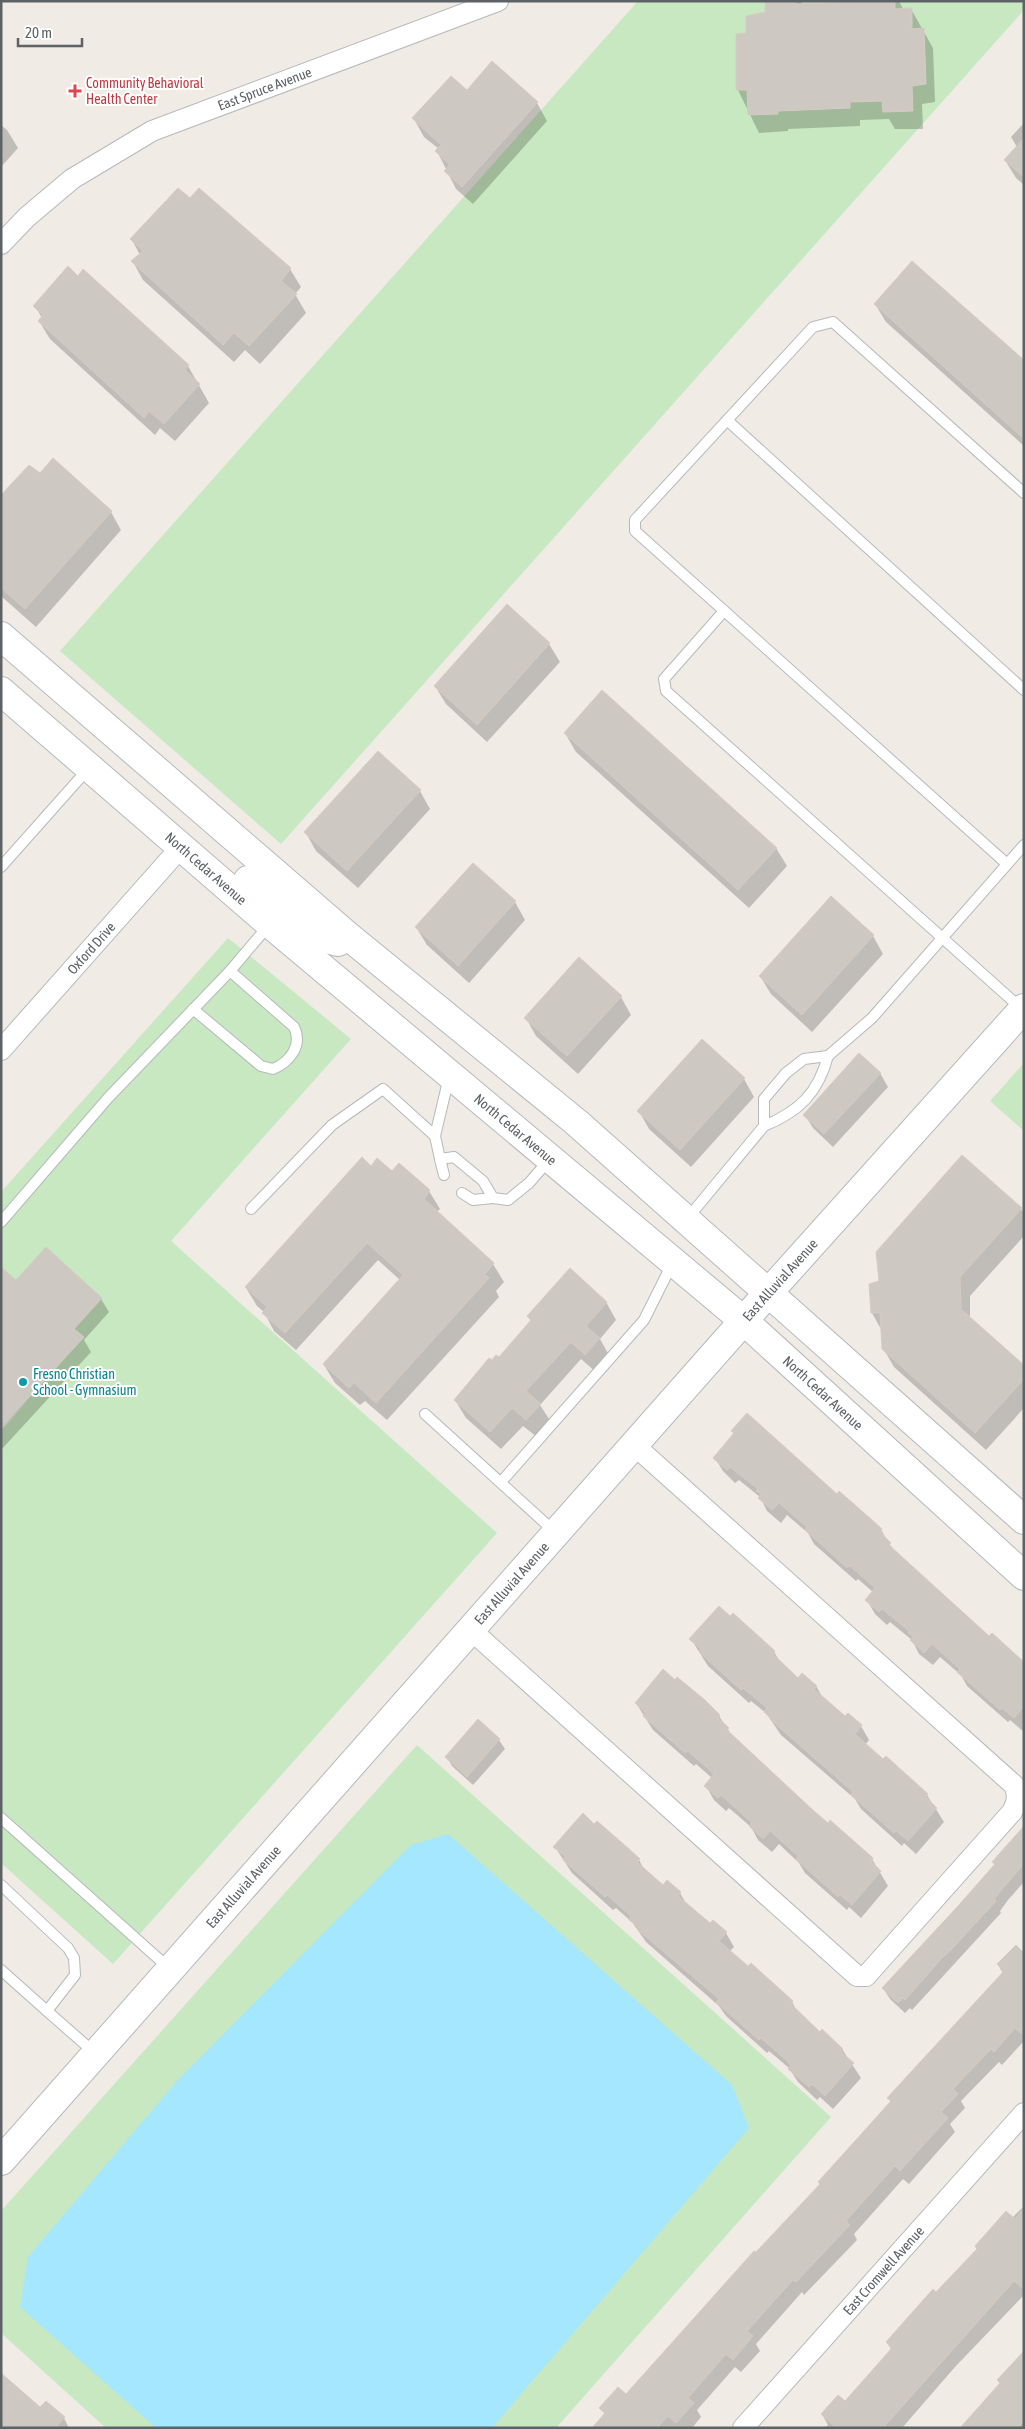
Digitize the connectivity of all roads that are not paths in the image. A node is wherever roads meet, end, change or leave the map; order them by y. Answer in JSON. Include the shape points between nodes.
{"nodes":[{"id":1,"x":498,"y":1,"type":"edge"},
{"id":2,"x":1,"y":244,"type":"edge"},
{"id":3,"x":727,"y":420,"type":"junction"},
{"id":4,"x":1024,"y":493,"type":"edge"},
{"id":5,"x":724,"y":611,"type":"junction"},
{"id":6,"x":1,"y":636,"type":"edge"},
{"id":7,"x":1024,"y":690,"type":"edge"},
{"id":8,"x":1,"y":691,"type":"edge"},
{"id":9,"x":89,"y":768,"type":"junction"},
{"id":10,"x":1024,"y":845,"type":"edge"},
{"id":11,"x":182,"y":847,"type":"junction"},
{"id":12,"x":1007,"y":864,"type":"junction"},
{"id":13,"x":1,"y":867,"type":"edge"},
{"id":14,"x":270,"y":924,"type":"junction"},
{"id":15,"x":348,"y":936,"type":"junction"},
{"id":16,"x":942,"y":938,"type":"junction"},
{"id":17,"x":230,"y":971,"type":"junction"},
{"id":18,"x":1023,"y":1008,"type":"edge"},
{"id":19,"x":193,"y":1009,"type":"junction"},
{"id":20,"x":1,"y":1050,"type":"edge"},
{"id":21,"x":828,"y":1056,"type":"junction"},
{"id":22,"x":449,"y":1074,"type":"junction"},
{"id":23,"x":764,"y":1126,"type":"junction"},
{"id":24,"x":435,"y":1136,"type":"junction"},
{"id":25,"x":551,"y":1158,"type":"junction"},
{"id":26,"x":440,"y":1159,"type":"junction"},
{"id":27,"x":444,"y":1175,"type":"dead end"},
{"id":28,"x":462,"y":1193,"type":"dead end"},
{"id":29,"x":493,"y":1198,"type":"junction"},
{"id":30,"x":251,"y":1209,"type":"dead end"},
{"id":31,"x":687,"y":1219,"type":"junction"},
{"id":32,"x":1,"y":1222,"type":"edge"},
{"id":33,"x":673,"y":1261,"type":"junction"},
{"id":34,"x":769,"y":1292,"type":"junction"},
{"id":35,"x":744,"y":1321,"type":"junction"},
{"id":36,"x":425,"y":1414,"type":"dead end"},
{"id":37,"x":634,"y":1445,"type":"junction"},
{"id":38,"x":500,"y":1482,"type":"junction"},
{"id":39,"x":1024,"y":1520,"type":"edge"},
{"id":40,"x":556,"y":1533,"type":"junction"},
{"id":41,"x":1024,"y":1576,"type":"edge"},
{"id":42,"x":471,"y":1630,"type":"junction"},
{"id":43,"x":1,"y":1818,"type":"edge"},
{"id":44,"x":1,"y":1885,"type":"edge"},
{"id":45,"x":171,"y":1969,"type":"junction"},
{"id":46,"x":1,"y":1970,"type":"edge"},
{"id":47,"x":47,"y":2011,"type":"junction"},
{"id":48,"x":96,"y":2054,"type":"junction"},
{"id":49,"x":1024,"y":2112,"type":"edge"},
{"id":50,"x":1,"y":2162,"type":"edge"},
{"id":51,"x":743,"y":2428,"type":"edge"}],
"edges":[{"from":1,"to":2,"type":"street","name":"East Spruce Avenue","via":[[152,131],[72,179],[26,217]]},
{"from":3,"to":4,"type":"lane","via":[[813,327],[833,322]]},
{"from":3,"to":5,"type":"lane","via":[[635,520],[635,531]]},
{"from":3,"to":7,"type":"lane"},
{"from":5,"to":12,"type":"lane"},
{"from":5,"to":16,"type":"lane","via":[[664,679],[666,691]]},
{"from":6,"to":15,"type":"main road"},
{"from":8,"to":9,"type":"main road","name":"North Cedar Avenue"},
{"from":9,"to":11,"type":"main road","name":"North Cedar Avenue"},
{"from":9,"to":13,"type":"lane"},
{"from":10,"to":12,"type":"lane"},
{"from":11,"to":14,"type":"main road","name":"North Cedar Avenue"},
{"from":11,"to":15,"type":"main road","via":[[214,852],[315,936],[338,942]]},
{"from":11,"to":20,"type":"street","name":"Oxford Drive"},
{"from":12,"to":16,"type":"lane"},
{"from":14,"to":17,"type":"lane"},
{"from":14,"to":22,"type":"main road","name":"North Cedar Avenue"},
{"from":15,"to":31,"type":"main road","via":[[576,1122]]},
{"from":16,"to":18,"type":"lane"},
{"from":16,"to":21,"type":"lane","via":[[872,1018]]},
{"from":17,"to":19,"type":"lane"},
{"from":17,"to":19,"type":"lane","via":[[294,1027],[297,1045],[285,1062],[273,1069],[261,1066]]},
{"from":18,"to":34,"type":"main road","name":"East Alluvial Avenue"},
{"from":19,"to":32,"type":"lane","via":[[108,1098]]},
{"from":21,"to":23,"type":"lane","via":[[822,1078],[810,1094],[788,1116]]},
{"from":21,"to":23,"type":"lane","via":[[804,1059],[786,1072],[764,1099]]},
{"from":22,"to":24,"type":"lane"},
{"from":22,"to":25,"type":"main road","name":"North Cedar Avenue"},
{"from":23,"to":31,"type":"lane"},
{"from":24,"to":26,"type":"lane"},
{"from":24,"to":30,"type":"lane","via":[[383,1089],[332,1125]]},
{"from":25,"to":29,"type":"lane","via":[[529,1183],[508,1200]]},
{"from":25,"to":33,"type":"main road","name":"North Cedar Avenue"},
{"from":26,"to":27,"type":"lane"},
{"from":26,"to":29,"type":"lane","via":[[454,1157],[484,1180]]},
{"from":28,"to":29,"type":"lane","via":[[473,1200]]},
{"from":31,"to":34,"type":"main road"},
{"from":33,"to":35,"type":"main road","name":"North Cedar Avenue"},
{"from":33,"to":38,"type":"lane","via":[[644,1320]]},
{"from":34,"to":35,"type":"main road","name":"East Alluvial Avenue"},
{"from":34,"to":39,"type":"main road"},
{"from":35,"to":37,"type":"main road","name":"East Alluvial Avenue"},
{"from":35,"to":41,"type":"main road","name":"North Cedar Avenue"},
{"from":36,"to":38,"type":"lane"},
{"from":37,"to":40,"type":"main road","name":"East Alluvial Avenue"},
{"from":37,"to":42,"type":"street","via":[[1014,1786],[1018,1793],[1012,1812],[866,1976],[857,1976]]},
{"from":38,"to":40,"type":"lane"},
{"from":40,"to":42,"type":"main road","name":"East Alluvial Avenue"},
{"from":42,"to":45,"type":"main road","name":"East Alluvial Avenue"},
{"from":43,"to":45,"type":"lane"},
{"from":44,"to":47,"type":"lane","via":[[68,1948],[74,1958],[75,1975]]},
{"from":45,"to":48,"type":"main road","name":"East Alluvial Avenue"},
{"from":46,"to":47,"type":"lane"},
{"from":47,"to":48,"type":"lane"},
{"from":48,"to":50,"type":"main road","name":"East Alluvial Avenue"},
{"from":49,"to":51,"type":"street","name":"East Cromwell Avenue"}]}
